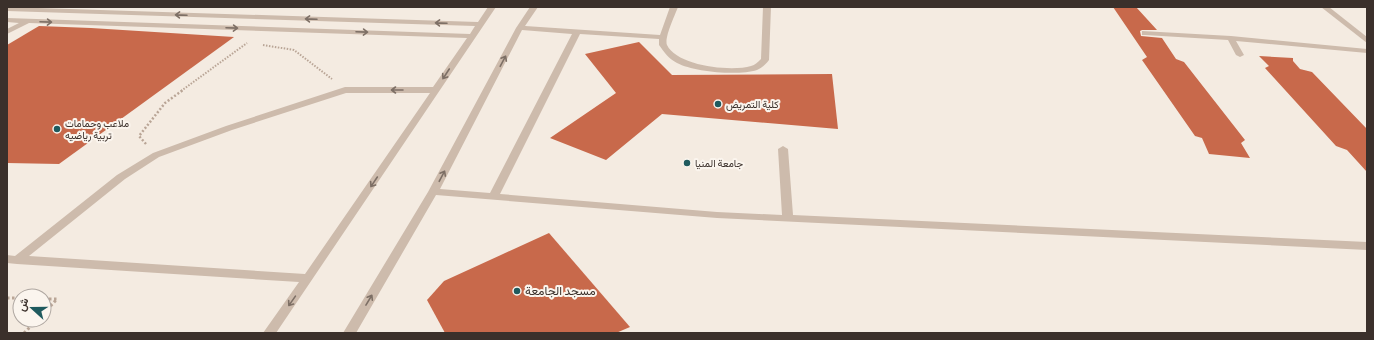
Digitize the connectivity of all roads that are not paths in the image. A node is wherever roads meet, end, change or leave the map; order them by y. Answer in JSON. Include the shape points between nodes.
{"nodes":[{"id":1,"x":492,"y":7,"type":"edge"},
{"id":2,"x":534,"y":7,"type":"edge"},
{"id":3,"x":674,"y":7,"type":"edge"},
{"id":4,"x":767,"y":7,"type":"edge"},
{"id":5,"x":1325,"y":7,"type":"edge"},
{"id":6,"x":7,"y":9,"type":"edge"},
{"id":7,"x":90,"y":12,"type":"junction"},
{"id":8,"x":278,"y":18,"type":"junction"},
{"id":9,"x":7,"y":20,"type":"edge"},
{"id":10,"x":27,"y":21,"type":"junction"},
{"id":11,"x":73,"y":22,"type":"junction"},
{"id":12,"x":480,"y":24,"type":"junction"},
{"id":13,"x":520,"y":28,"type":"junction"},
{"id":14,"x":265,"y":29,"type":"junction"},
{"id":15,"x":7,"y":32,"type":"edge"},
{"id":16,"x":576,"y":32,"type":"junction"},
{"id":17,"x":1145,"y":33,"type":"dead end"},
{"id":18,"x":472,"y":36,"type":"junction"},
{"id":19,"x":663,"y":37,"type":"junction"},
{"id":20,"x":1231,"y":38,"type":"junction"},
{"id":21,"x":1367,"y":41,"type":"edge"},
{"id":22,"x":1367,"y":51,"type":"edge"},
{"id":23,"x":1240,"y":55,"type":"dead end"},
{"id":24,"x":436,"y":90,"type":"junction"},
{"id":25,"x":783,"y":149,"type":"dead end"},
{"id":26,"x":433,"y":192,"type":"junction"},
{"id":27,"x":493,"y":197,"type":"junction"},
{"id":28,"x":788,"y":219,"type":"junction"},
{"id":29,"x":1367,"y":246,"type":"edge"},
{"id":30,"x":12,"y":259,"type":"edge"},
{"id":31,"x":308,"y":278,"type":"junction"},
{"id":32,"x":269,"y":333,"type":"edge"},
{"id":33,"x":349,"y":333,"type":"edge"}],
"edges":[{"from":1,"to":12,"type":"lane"},
{"from":2,"to":13,"type":"lane"},
{"from":3,"to":19,"type":"lane"},
{"from":4,"to":19,"type":"lane","via":[[765,60],[759,66],[749,69],[711,68],[683,63],[674,58],[663,45]]},
{"from":5,"to":21,"type":"lane"},
{"from":6,"to":7,"type":"lane"},
{"from":8,"to":7,"type":"lane","one_way":true},
{"from":7,"to":11,"type":"lane"},
{"from":12,"to":8,"type":"lane","one_way":true},
{"from":8,"to":14,"type":"lane"},
{"from":9,"to":10,"type":"lane"},
{"from":10,"to":11,"type":"lane","one_way":true},
{"from":10,"to":15,"type":"lane"},
{"from":11,"to":14,"type":"lane","one_way":true},
{"from":12,"to":18,"type":"lane"},
{"from":13,"to":16,"type":"lane"},
{"from":26,"to":13,"type":"lane","one_way":true},
{"from":14,"to":18,"type":"lane","one_way":true},
{"from":16,"to":19,"type":"lane"},
{"from":16,"to":27,"type":"lane"},
{"from":17,"to":20,"type":"lane"},
{"from":18,"to":24,"type":"lane","one_way":true},
{"from":20,"to":22,"type":"lane"},
{"from":20,"to":23,"type":"lane"},
{"from":24,"to":30,"type":"lane","one_way":true,"via":[[345,90],[156,155],[121,177]]},
{"from":24,"to":31,"type":"lane","one_way":true},
{"from":25,"to":28,"type":"lane"},
{"from":26,"to":27,"type":"lane"},
{"from":33,"to":26,"type":"lane","one_way":true},
{"from":27,"to":28,"type":"lane"},
{"from":28,"to":29,"type":"lane"},
{"from":30,"to":31,"type":"lane"},
{"from":31,"to":32,"type":"lane","one_way":true}]}
